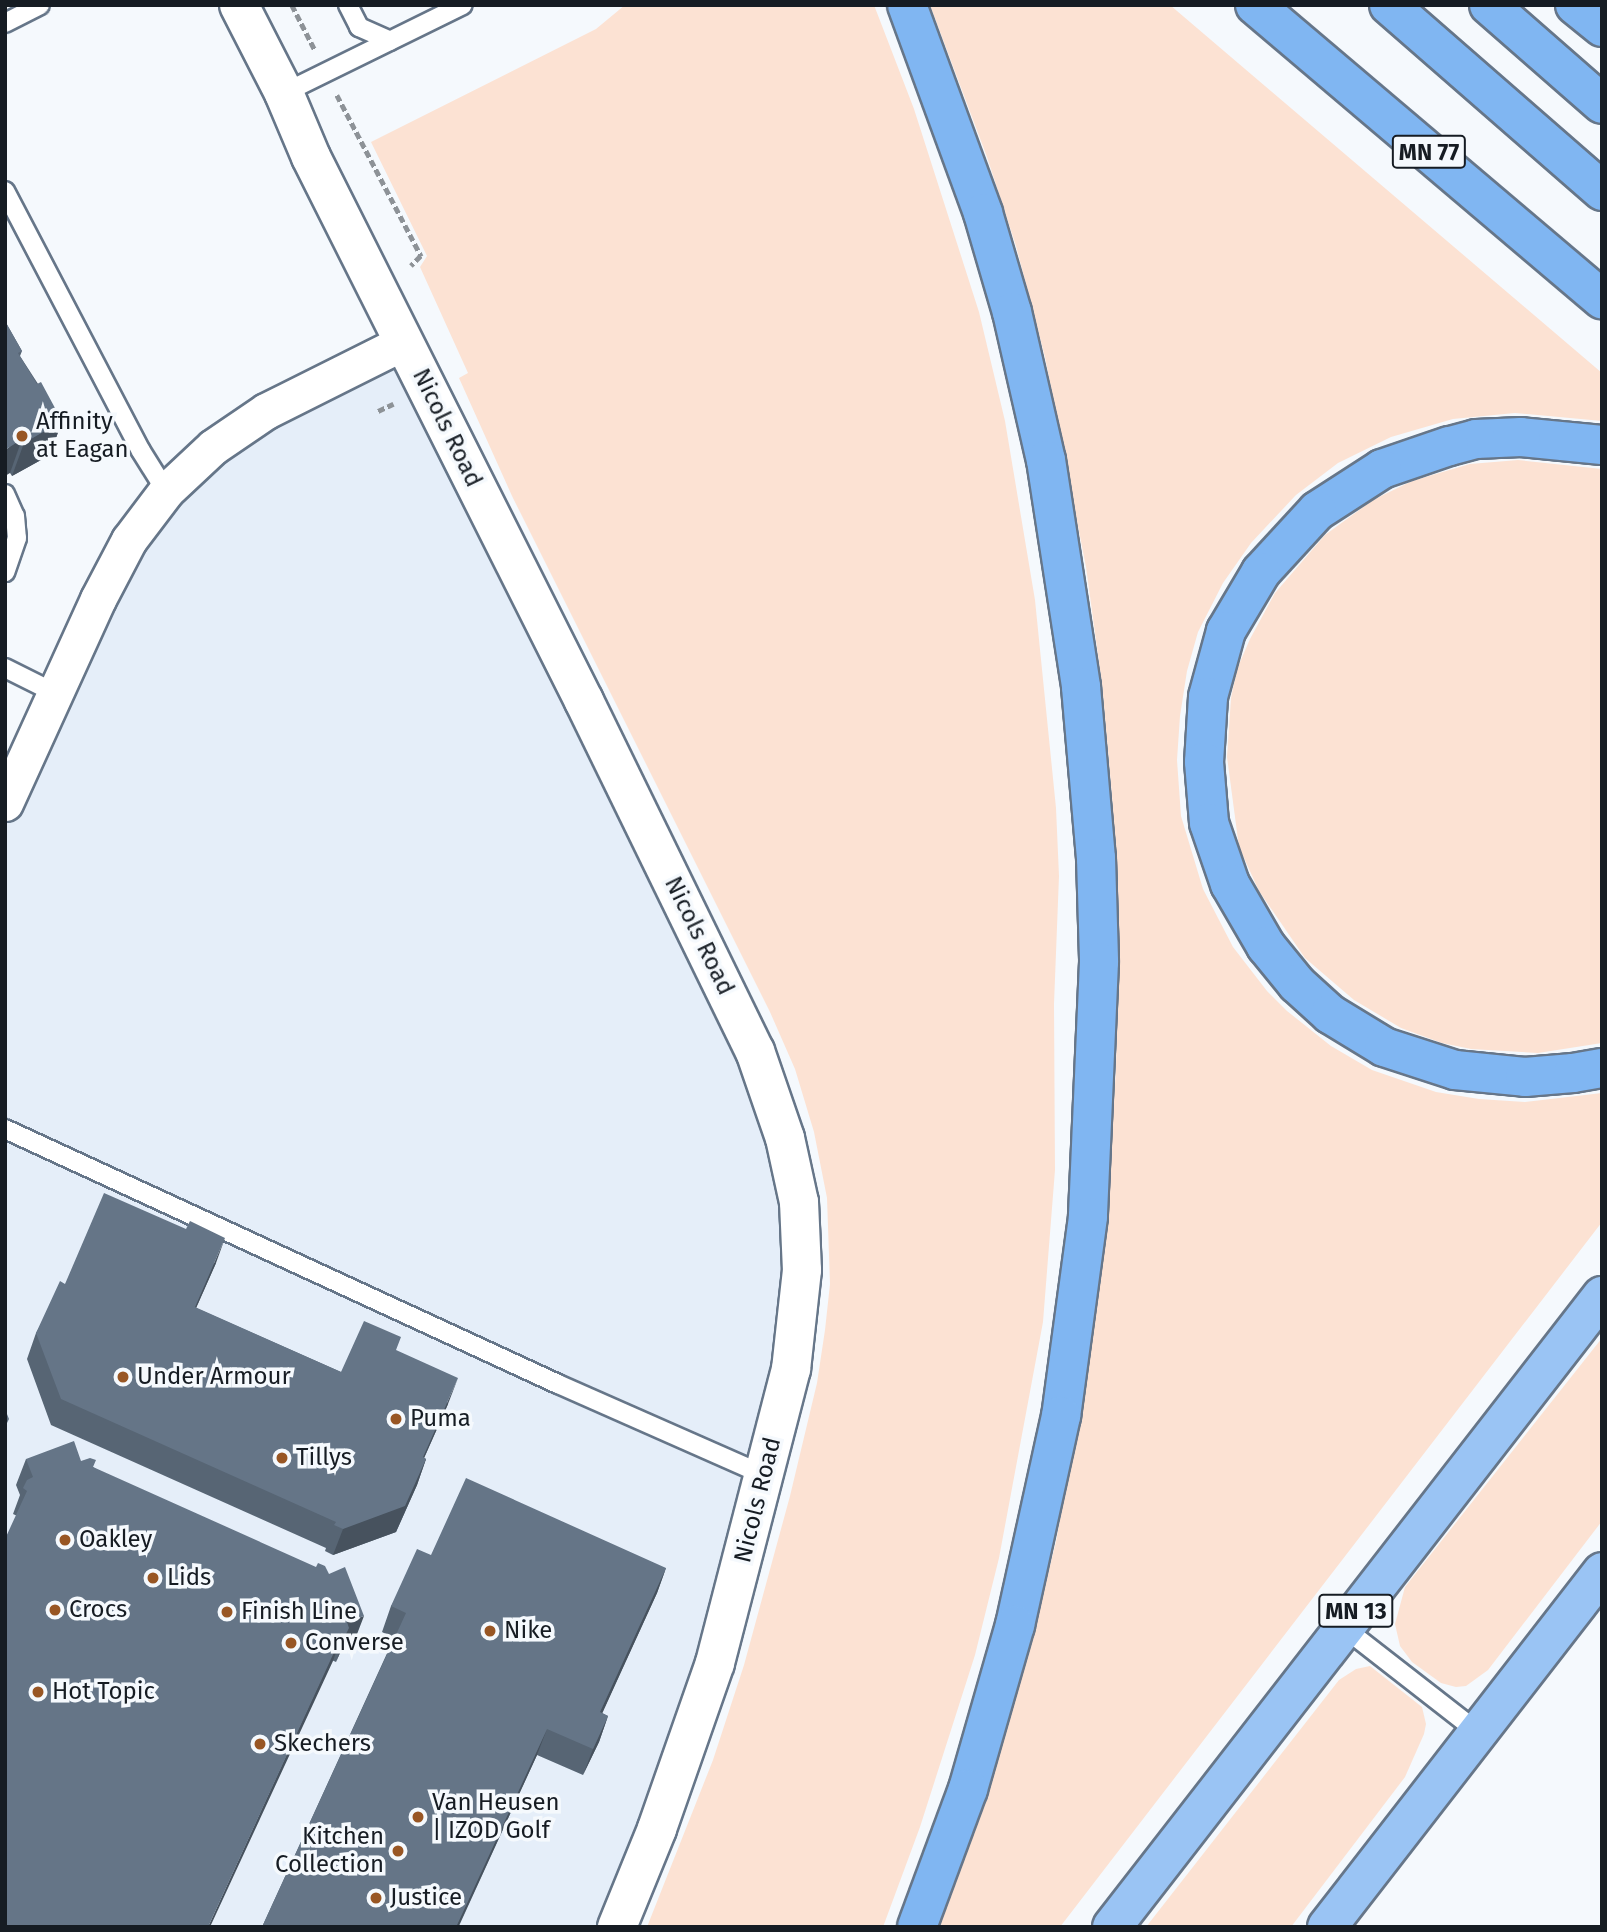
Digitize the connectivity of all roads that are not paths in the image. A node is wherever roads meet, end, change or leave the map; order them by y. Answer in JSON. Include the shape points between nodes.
{"nodes":[{"id":1,"x":40,"y":5,"type":"edge"},
{"id":2,"x":239,"y":5,"type":"edge"},
{"id":3,"x":348,"y":5,"type":"edge"},
{"id":4,"x":463,"y":5,"type":"edge"},
{"id":5,"x":908,"y":5,"type":"edge"},
{"id":6,"x":1255,"y":5,"type":"edge"},
{"id":7,"x":1389,"y":5,"type":"edge"},
{"id":8,"x":1489,"y":5,"type":"edge"},
{"id":9,"x":1575,"y":5,"type":"edge"},
{"id":10,"x":5,"y":23,"type":"edge"},
{"id":11,"x":1602,"y":27,"type":"edge"},
{"id":12,"x":390,"y":41,"type":"junction"},
{"id":13,"x":284,"y":93,"type":"junction"},
{"id":14,"x":1602,"y":104,"type":"edge"},
{"id":15,"x":5,"y":191,"type":"edge"},
{"id":16,"x":1602,"y":191,"type":"edge"},
{"id":17,"x":1602,"y":299,"type":"edge"},
{"id":18,"x":404,"y":342,"type":"junction"},
{"id":19,"x":1602,"y":444,"type":"edge"},
{"id":20,"x":166,"y":491,"type":"junction"},
{"id":21,"x":5,"y":494,"type":"edge"},
{"id":22,"x":5,"y":572,"type":"edge"},
{"id":23,"x":5,"y":668,"type":"edge"},
{"id":24,"x":55,"y":693,"type":"junction"},
{"id":25,"x":5,"y":803,"type":"edge"},
{"id":26,"x":1602,"y":1068,"type":"edge"},
{"id":27,"x":5,"y":1129,"type":"edge"},
{"id":28,"x":1602,"y":1296,"type":"edge"},
{"id":29,"x":764,"y":1475,"type":"junction"},
{"id":30,"x":1602,"y":1572,"type":"edge"},
{"id":31,"x":1343,"y":1627,"type":"junction"},
{"id":32,"x":1478,"y":1732,"type":"junction"},
{"id":33,"x":617,"y":1927,"type":"edge"},
{"id":34,"x":917,"y":1927,"type":"edge"},
{"id":35,"x":1112,"y":1927,"type":"edge"},
{"id":36,"x":1327,"y":1927,"type":"edge"}],
"edges":[{"from":1,"to":10,"type":"lane"},
{"from":2,"to":13,"type":"street","name":"Nicols Road"},
{"from":3,"to":12,"type":"lane","via":[[359,27]]},
{"from":4,"to":12,"type":"lane"},
{"from":5,"to":34,"type":"highway","via":[[983,213],[1012,312],[1046,460],[1081,687],[1099,950],[1087,1217],[1061,1416],[1015,1625],[968,1789]]},
{"from":6,"to":17,"type":"highway","number":"MN 77"},
{"from":7,"to":16,"type":"highway"},
{"from":8,"to":14,"type":"highway"},
{"from":9,"to":11,"type":"highway"},
{"from":12,"to":13,"type":"lane"},
{"from":13,"to":18,"type":"street","name":"Nicols Road"},
{"from":15,"to":20,"type":"lane"},
{"from":18,"to":20,"type":"street","via":[[266,411],[213,447]]},
{"from":18,"to":29,"type":"street","name":"Nicols Road","via":[[755,1051],[785,1138],[799,1202],[802,1270],[791,1369]]},
{"from":19,"to":26,"type":"highway","via":[[1521,437],[1476,439],[1382,469],[1317,510],[1261,572],[1226,631],[1208,697],[1204,762],[1209,823],[1230,884],[1266,946],[1297,984],[1331,1014],[1384,1048],[1455,1070],[1537,1076]]},
{"from":20,"to":24,"type":"street","via":[[129,540]]},
{"from":21,"to":22,"type":"lane","via":[[17,527],[16,548]]},
{"from":23,"to":24,"type":"lane"},
{"from":24,"to":25,"type":"street"},
{"from":27,"to":29,"type":"lane"},
{"from":28,"to":31,"type":"highway","number":"MN 13"},
{"from":29,"to":33,"type":"street","name":"Nicols Road","via":[[715,1664]]},
{"from":30,"to":32,"type":"highway"},
{"from":31,"to":32,"type":"lane"},
{"from":31,"to":35,"type":"highway","number":"MN 13"},
{"from":32,"to":36,"type":"highway"}]}
